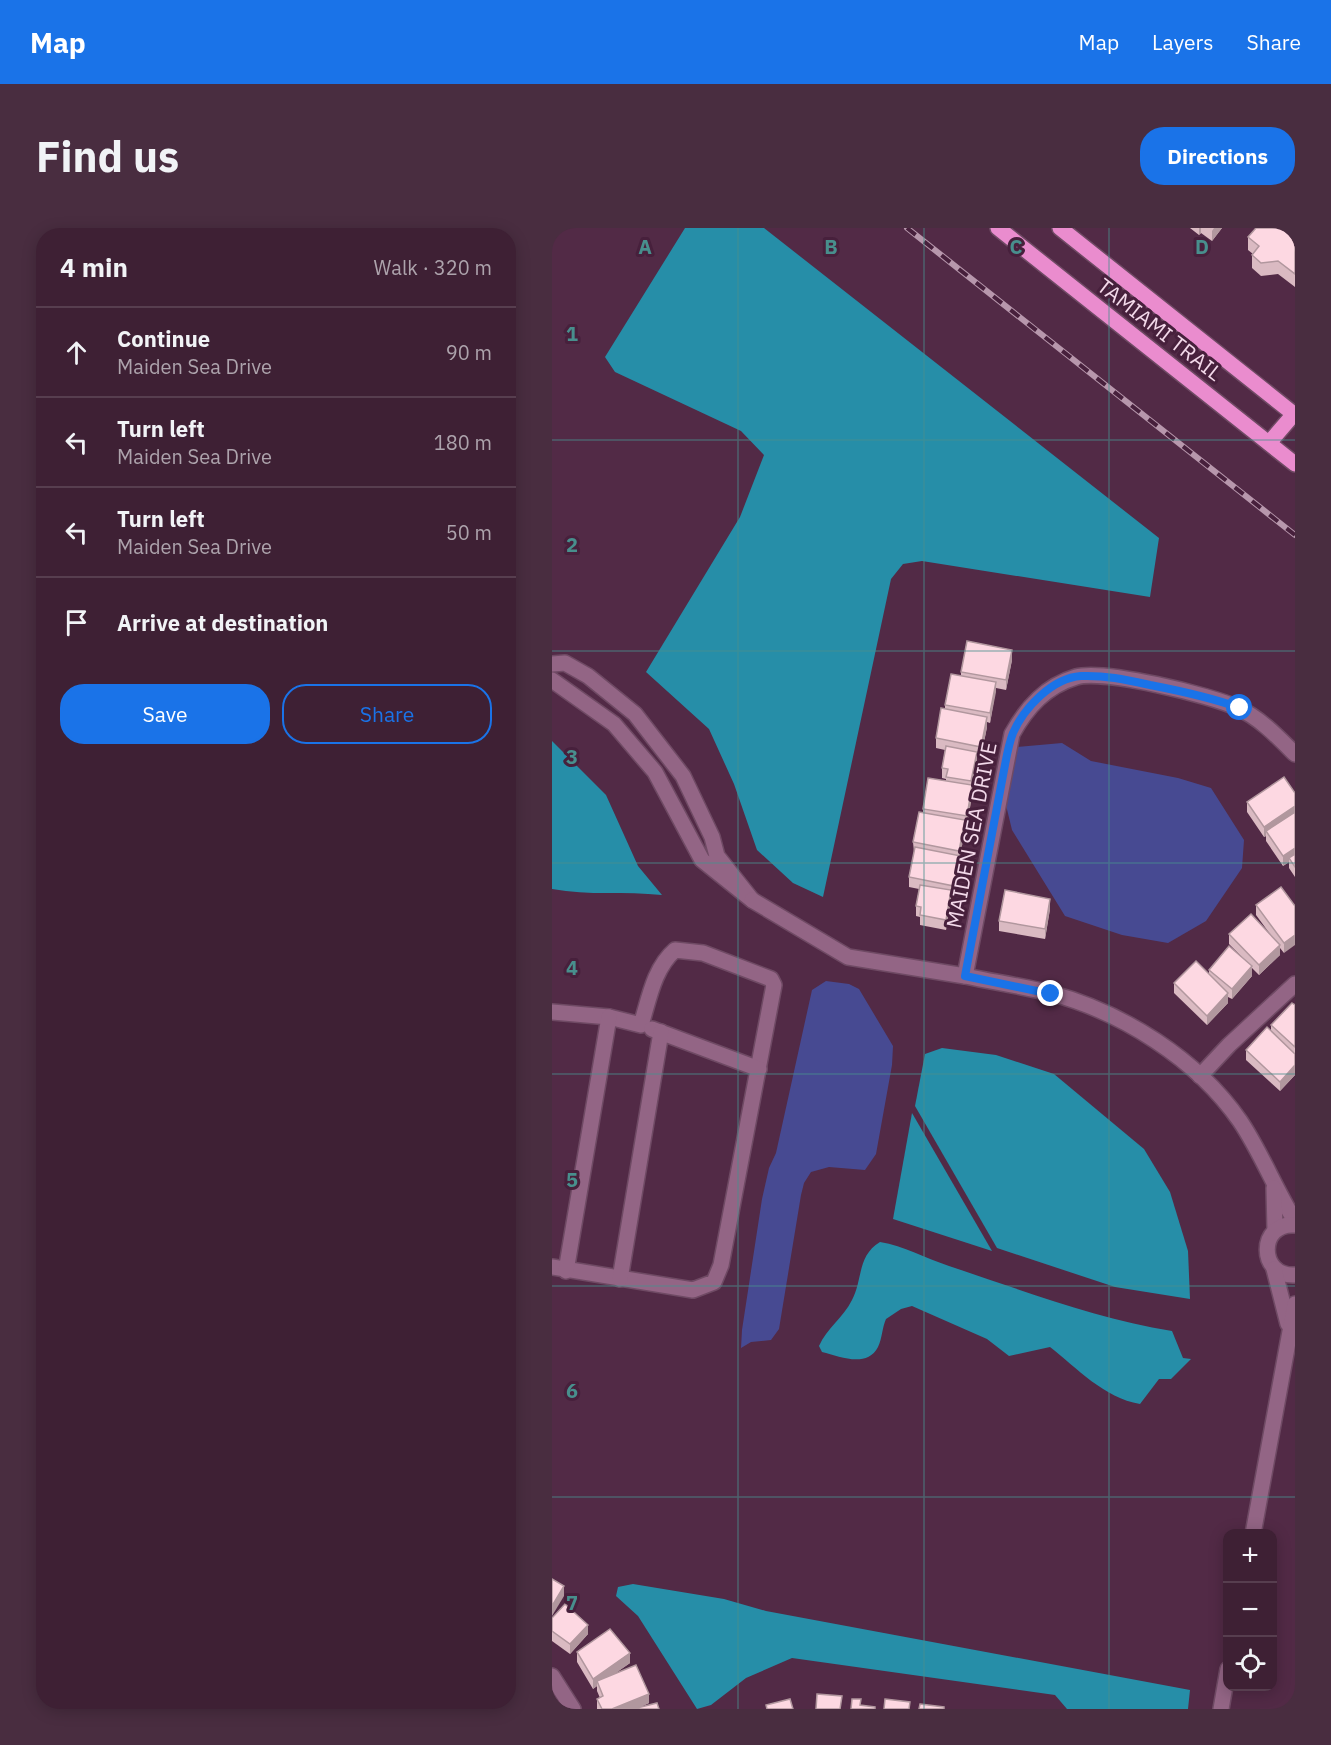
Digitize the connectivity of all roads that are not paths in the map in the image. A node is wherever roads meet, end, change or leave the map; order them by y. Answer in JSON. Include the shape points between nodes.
{"nodes":[{"id":1,"x":999,"y":228,"type":"edge"},
{"id":2,"x":1060,"y":228,"type":"edge"},
{"id":3,"x":1294,"y":414,"type":"edge"},
{"id":4,"x":1269,"y":443,"type":"junction"},
{"id":5,"x":1295,"y":464,"type":"edge"},
{"id":6,"x":552,"y":664,"type":"edge"},
{"id":7,"x":552,"y":680,"type":"edge"},
{"id":8,"x":1295,"y":754,"type":"edge"},
{"id":9,"x":752,"y":900,"type":"junction"},
{"id":10,"x":965,"y":976,"type":"junction"},
{"id":11,"x":1295,"y":984,"type":"edge"},
{"id":12,"x":552,"y":1012,"type":"edge"},
{"id":13,"x":609,"y":1017,"type":"junction"},
{"id":14,"x":641,"y":1025,"type":"junction"},
{"id":15,"x":661,"y":1032,"type":"junction"},
{"id":16,"x":759,"y":1069,"type":"junction"},
{"id":17,"x":1200,"y":1076,"type":"junction"},
{"id":18,"x":1274,"y":1185,"type":"junction"},
{"id":19,"x":1295,"y":1223,"type":"edge"},
{"id":20,"x":1275,"y":1230,"type":"junction"},
{"id":21,"x":559,"y":1269,"type":"edge"},
{"id":22,"x":1274,"y":1269,"type":"junction"},
{"id":23,"x":1295,"y":1275,"type":"edge"},
{"id":24,"x":620,"y":1279,"type":"junction"},
{"id":25,"x":1295,"y":1304,"type":"edge"},
{"id":26,"x":1289,"y":1342,"type":"junction"},
{"id":27,"x":1254,"y":1529,"type":"edge"},
{"id":28,"x":552,"y":1676,"type":"edge"},
{"id":29,"x":1224,"y":1691,"type":"edge"},
{"id":30,"x":573,"y":1709,"type":"edge"},
{"id":31,"x":1221,"y":1709,"type":"edge"}],
"edges":[{"from":1,"to":4,"type":"main road","name":"TAMIAMI TRAIL"},
{"from":2,"to":3,"type":"main road","name":"TAMIAMI TRAIL"},
{"from":3,"to":4,"type":"main road"},
{"from":4,"to":5,"type":"main road","name":"TAMIAMI TRAIL"},
{"from":6,"to":9,"type":"street","via":[[565,663],[588,676],[635,714],[683,776],[717,856]]},
{"from":7,"to":9,"type":"street","via":[[614,724],[655,772],[702,860]]},
{"from":8,"to":10,"type":"street","name":"MAIDEN SEA DRIVE","via":[[1240,708],[1211,697],[1106,676],[1078,676],[1042,694],[1012,734]]},
{"from":9,"to":10,"type":"street","via":[[848,957]]},
{"from":10,"to":17,"type":"street","via":[[1051,994],[1102,1012],[1154,1040]]},
{"from":11,"to":17,"type":"street"},
{"from":12,"to":13,"type":"street"},
{"from":13,"to":14,"type":"street"},
{"from":13,"to":21,"type":"street"},
{"from":14,"to":15,"type":"street"},
{"from":14,"to":16,"type":"street","via":[[665,958],[675,950],[723,960],[771,979],[774,985]]},
{"from":15,"to":16,"type":"street"},
{"from":15,"to":24,"type":"street"},
{"from":16,"to":24,"type":"street","via":[[721,1265],[714,1282],[693,1290]]},
{"from":17,"to":18,"type":"street","via":[[1240,1121]]},
{"from":18,"to":19,"type":"street"},
{"from":18,"to":20,"type":"street"},
{"from":19,"to":20,"type":"street"},
{"from":20,"to":22,"type":"street","via":[[1266,1245]]},
{"from":21,"to":24,"type":"street"},
{"from":22,"to":23,"type":"street"},
{"from":22,"to":26,"type":"street"},
{"from":25,"to":26,"type":"street"},
{"from":26,"to":27,"type":"street"},
{"from":28,"to":30,"type":"street"},
{"from":29,"to":31,"type":"street"}]}
